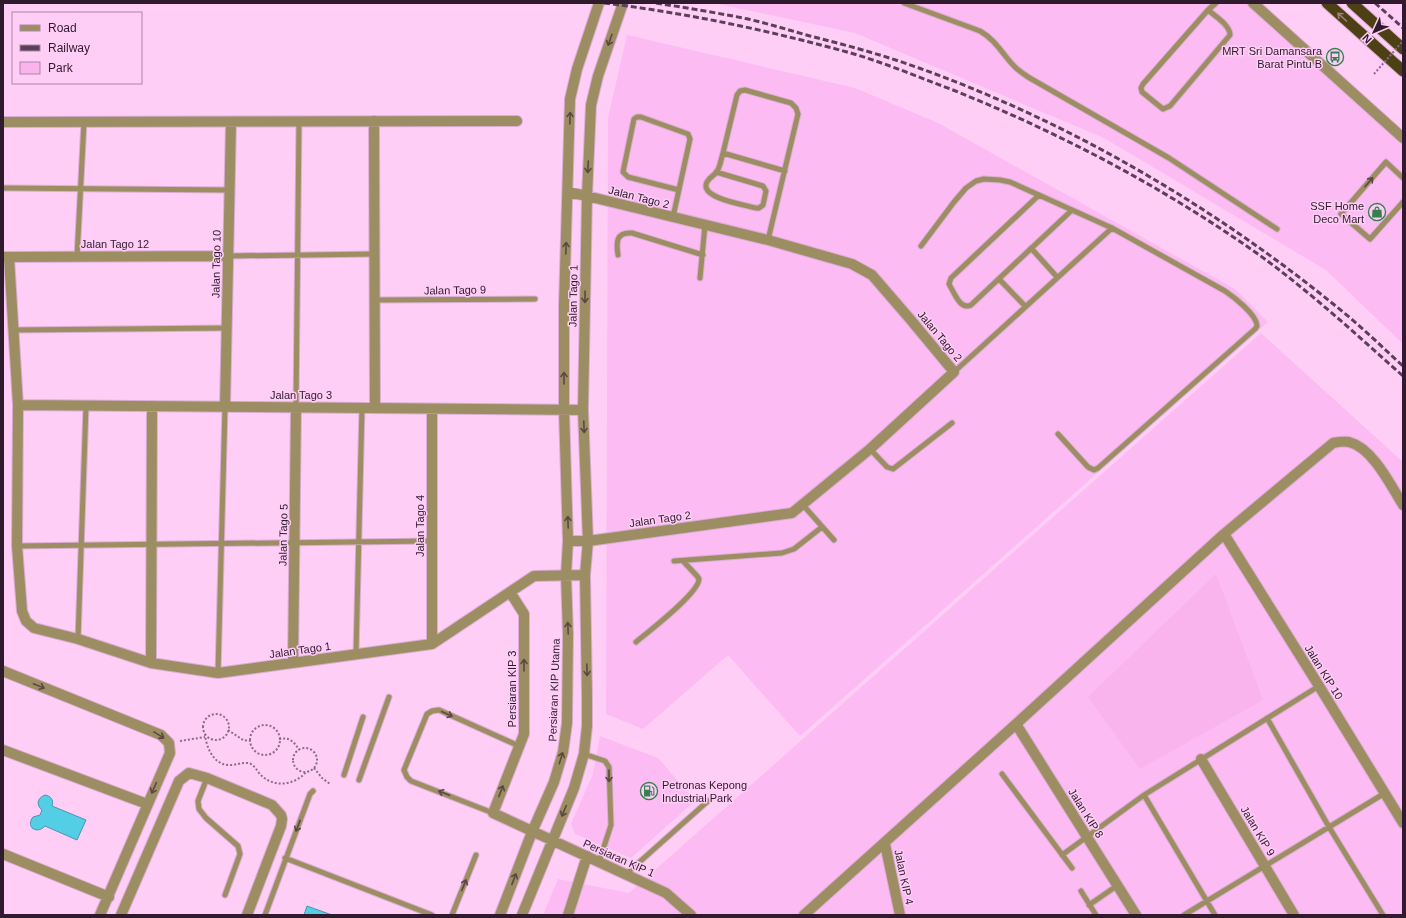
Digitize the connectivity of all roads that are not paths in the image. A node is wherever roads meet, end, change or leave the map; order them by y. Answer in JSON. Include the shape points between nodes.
{"nodes":[{"id":1,"x":599,"y":3,"type":"edge"},
{"id":2,"x":623,"y":3,"type":"edge"},
{"id":3,"x":904,"y":3,"type":"edge"},
{"id":4,"x":1216,"y":3,"type":"edge"},
{"id":5,"x":1253,"y":3,"type":"edge"},
{"id":6,"x":1327,"y":3,"type":"edge"},
{"id":7,"x":1352,"y":3,"type":"edge"},
{"id":8,"x":1208,"y":10,"type":"junction"},
{"id":9,"x":1403,"y":49,"type":"edge"},
{"id":10,"x":1403,"y":71,"type":"edge"},
{"id":11,"x":299,"y":121,"type":"junction"},
{"id":12,"x":374,"y":121,"type":"junction"},
{"id":13,"x":517,"y":121,"type":"dead end"},
{"id":14,"x":3,"y":122,"type":"edge"},
{"id":15,"x":84,"y":122,"type":"junction"},
{"id":16,"x":231,"y":122,"type":"junction"},
{"id":17,"x":1403,"y":138,"type":"edge"},
{"id":18,"x":723,"y":153,"type":"junction"},
{"id":19,"x":784,"y":171,"type":"junction"},
{"id":20,"x":716,"y":172,"type":"junction"},
{"id":21,"x":1403,"y":178,"type":"edge"},
{"id":22,"x":3,"y":188,"type":"edge"},
{"id":23,"x":80,"y":189,"type":"junction"},
{"id":24,"x":230,"y":190,"type":"junction"},
{"id":25,"x":679,"y":190,"type":"junction"},
{"id":26,"x":568,"y":192,"type":"junction"},
{"id":27,"x":1039,"y":195,"type":"junction"},
{"id":28,"x":587,"y":196,"type":"junction"},
{"id":29,"x":1403,"y":202,"type":"edge"},
{"id":30,"x":1072,"y":210,"type":"junction"},
{"id":31,"x":673,"y":217,"type":"junction"},
{"id":32,"x":705,"y":225,"type":"junction"},
{"id":33,"x":1112,"y":228,"type":"junction"},
{"id":34,"x":1277,"y":229,"type":"dead end"},
{"id":35,"x":768,"y":240,"type":"junction"},
{"id":36,"x":921,"y":246,"type":"dead end"},
{"id":37,"x":1031,"y":248,"type":"junction"},
{"id":38,"x":375,"y":254,"type":"junction"},
{"id":39,"x":702,"y":254,"type":"junction"},
{"id":40,"x":298,"y":255,"type":"junction"},
{"id":41,"x":618,"y":255,"type":"dead end"},
{"id":42,"x":228,"y":256,"type":"junction"},
{"id":43,"x":6,"y":257,"type":"edge"},
{"id":44,"x":77,"y":257,"type":"junction"},
{"id":45,"x":700,"y":278,"type":"dead end"},
{"id":46,"x":1057,"y":278,"type":"junction"},
{"id":47,"x":999,"y":279,"type":"junction"},
{"id":48,"x":535,"y":299,"type":"dead end"},
{"id":49,"x":375,"y":300,"type":"junction"},
{"id":50,"x":1025,"y":306,"type":"junction"},
{"id":51,"x":226,"y":328,"type":"junction"},
{"id":52,"x":14,"y":330,"type":"junction"},
{"id":53,"x":954,"y":372,"type":"junction"},
{"id":54,"x":18,"y":405,"type":"junction"},
{"id":55,"x":86,"y":406,"type":"junction"},
{"id":56,"x":152,"y":406,"type":"junction"},
{"id":57,"x":224,"y":407,"type":"junction"},
{"id":58,"x":296,"y":407,"type":"junction"},
{"id":59,"x":362,"y":408,"type":"junction"},
{"id":60,"x":375,"y":408,"type":"junction"},
{"id":61,"x":432,"y":409,"type":"junction"},
{"id":62,"x":564,"y":410,"type":"junction"},
{"id":63,"x":583,"y":410,"type":"junction"},
{"id":64,"x":952,"y":423,"type":"dead end"},
{"id":65,"x":1058,"y":434,"type":"dead end"},
{"id":66,"x":870,"y":449,"type":"junction"},
{"id":67,"x":803,"y":504,"type":"junction"},
{"id":68,"x":1403,"y":506,"type":"edge"},
{"id":69,"x":822,"y":526,"type":"junction"},
{"id":70,"x":1224,"y":534,"type":"junction"},
{"id":71,"x":588,"y":540,"type":"junction"},
{"id":72,"x":834,"y":540,"type":"dead end"},
{"id":73,"x":432,"y":541,"type":"junction"},
{"id":74,"x":568,"y":541,"type":"junction"},
{"id":75,"x":359,"y":542,"type":"junction"},
{"id":76,"x":294,"y":543,"type":"junction"},
{"id":77,"x":151,"y":544,"type":"junction"},
{"id":78,"x":221,"y":544,"type":"junction"},
{"id":79,"x":81,"y":545,"type":"junction"},
{"id":80,"x":17,"y":546,"type":"junction"},
{"id":81,"x":674,"y":561,"type":"dead end"},
{"id":82,"x":683,"y":561,"type":"junction"},
{"id":83,"x":566,"y":575,"type":"junction"},
{"id":84,"x":585,"y":575,"type":"junction"},
{"id":85,"x":510,"y":592,"type":"junction"},
{"id":86,"x":78,"y":639,"type":"junction"},
{"id":87,"x":636,"y":642,"type":"dead end"},
{"id":88,"x":432,"y":644,"type":"junction"},
{"id":89,"x":356,"y":654,"type":"junction"},
{"id":90,"x":150,"y":663,"type":"junction"},
{"id":91,"x":293,"y":663,"type":"junction"},
{"id":92,"x":3,"y":671,"type":"edge"},
{"id":93,"x":218,"y":673,"type":"junction"},
{"id":94,"x":1319,"y":686,"type":"junction"},
{"id":95,"x":389,"y":697,"type":"dead end"},
{"id":96,"x":363,"y":718,"type":"dead end"},
{"id":97,"x":1267,"y":718,"type":"junction"},
{"id":98,"x":1016,"y":724,"type":"junction"},
{"id":99,"x":519,"y":746,"type":"junction"},
{"id":100,"x":3,"y":750,"type":"edge"},
{"id":101,"x":584,"y":754,"type":"junction"},
{"id":102,"x":1201,"y":759,"type":"junction"},
{"id":103,"x":1002,"y":774,"type":"dead end"},
{"id":104,"x":344,"y":775,"type":"dead end"},
{"id":105,"x":207,"y":778,"type":"junction"},
{"id":106,"x":359,"y":780,"type":"dead end"},
{"id":107,"x":313,"y":791,"type":"dead end"},
{"id":108,"x":1385,"y":793,"type":"junction"},
{"id":109,"x":1144,"y":795,"type":"junction"},
{"id":110,"x":708,"y":801,"type":"dead end"},
{"id":111,"x":147,"y":804,"type":"junction"},
{"id":112,"x":493,"y":813,"type":"junction"},
{"id":113,"x":1403,"y":823,"type":"edge"},
{"id":114,"x":1329,"y":827,"type":"junction"},
{"id":115,"x":532,"y":832,"type":"junction"},
{"id":116,"x":1087,"y":837,"type":"junction"},
{"id":117,"x":552,"y":840,"type":"junction"},
{"id":118,"x":884,"y":844,"type":"junction"},
{"id":119,"x":3,"y":854,"type":"edge"},
{"id":120,"x":476,"y":855,"type":"dead end"},
{"id":121,"x":1062,"y":855,"type":"junction"},
{"id":122,"x":587,"y":856,"type":"junction"},
{"id":123,"x":285,"y":858,"type":"junction"},
{"id":124,"x":599,"y":862,"type":"junction"},
{"id":125,"x":1265,"y":866,"type":"junction"},
{"id":126,"x":1072,"y":868,"type":"dead end"},
{"id":127,"x":626,"y":874,"type":"junction"},
{"id":128,"x":1118,"y":885,"type":"junction"},
{"id":129,"x":1081,"y":891,"type":"dead end"},
{"id":130,"x":225,"y":895,"type":"dead end"},
{"id":131,"x":109,"y":897,"type":"junction"},
{"id":132,"x":1206,"y":901,"type":"junction"},
{"id":133,"x":1089,"y":905,"type":"junction"},
{"id":134,"x":124,"y":914,"type":"edge"},
{"id":135,"x":100,"y":915,"type":"edge"},
{"id":136,"x":247,"y":915,"type":"edge"},
{"id":137,"x":264,"y":915,"type":"edge"},
{"id":138,"x":432,"y":915,"type":"edge"},
{"id":139,"x":452,"y":915,"type":"edge"},
{"id":140,"x":500,"y":915,"type":"edge"},
{"id":141,"x":522,"y":915,"type":"edge"},
{"id":142,"x":568,"y":915,"type":"edge"},
{"id":143,"x":691,"y":915,"type":"edge"},
{"id":144,"x":804,"y":915,"type":"edge"},
{"id":145,"x":900,"y":915,"type":"edge"},
{"id":146,"x":1096,"y":915,"type":"edge"},
{"id":147,"x":1136,"y":915,"type":"edge"},
{"id":148,"x":1184,"y":915,"type":"edge"},
{"id":149,"x":1215,"y":915,"type":"edge"},
{"id":150,"x":1294,"y":915,"type":"edge"},
{"id":151,"x":1383,"y":915,"type":"edge"}],
"edges":[{"from":26,"to":1,"type":"street","name":"Jalan Tago 1","one_way":true,"via":[[570,99]]},
{"from":2,"to":28,"type":"street","name":"Jalan Tago 1","one_way":true,"via":[[598,76],[591,105]]},
{"from":3,"to":34,"type":"lane","via":[[987,35],[1016,68],[1028,77],[1169,158]]},
{"from":4,"to":8,"type":"lane"},
{"from":5,"to":17,"type":"street"},
{"from":10,"to":6,"type":"highway","one_way":true},
{"from":7,"to":9,"type":"highway"},
{"from":8,"to":8,"type":"lane","via":[[1141,88],[1142,92],[1163,110],[1170,106],[1230,35],[1224,24]]},
{"from":11,"to":12,"type":"street"},
{"from":11,"to":16,"type":"street"},
{"from":11,"to":40,"type":"lane"},
{"from":12,"to":13,"type":"street"},
{"from":12,"to":38,"type":"street"},
{"from":14,"to":15,"type":"street"},
{"from":15,"to":16,"type":"street"},
{"from":15,"to":23,"type":"lane"},
{"from":16,"to":24,"type":"street","name":"Jalan Tago 10"},
{"from":18,"to":19,"type":"lane"},
{"from":18,"to":19,"type":"lane","via":[[740,91],[745,90],[791,103],[798,114]]},
{"from":18,"to":20,"type":"lane"},
{"from":19,"to":35,"type":"lane"},
{"from":20,"to":20,"type":"lane","via":[[705,187],[712,195],[756,208],[763,205],[766,191],[763,186]]},
{"from":29,"to":21,"type":"lane","one_way":true,"via":[[1370,239],[1341,214],[1386,162]]},
{"from":22,"to":23,"type":"lane"},
{"from":23,"to":24,"type":"lane"},
{"from":23,"to":44,"type":"lane"},
{"from":24,"to":42,"type":"street","name":"Jalan Tago 10"},
{"from":25,"to":25,"type":"lane","via":[[690,139],[688,134],[637,117],[634,119],[623,172],[628,176]]},
{"from":25,"to":31,"type":"lane"},
{"from":26,"to":28,"type":"street","name":"Jalan Tago 2"},
{"from":62,"to":26,"type":"street","name":"Jalan Tago 1","one_way":true},
{"from":27,"to":30,"type":"lane"},
{"from":27,"to":36,"type":"lane","via":[[1010,182],[984,179],[976,182],[966,188]]},
{"from":27,"to":47,"type":"lane","via":[[951,278],[949,284],[961,304],[968,307]]},
{"from":28,"to":31,"type":"street","name":"Jalan Tago 2"},
{"from":28,"to":63,"type":"street","name":"Jalan Tago 1","one_way":true},
{"from":30,"to":33,"type":"lane"},
{"from":30,"to":37,"type":"lane"},
{"from":31,"to":32,"type":"street","name":"Jalan Tago 2"},
{"from":32,"to":35,"type":"street","name":"Jalan Tago 2"},
{"from":32,"to":39,"type":"lane"},
{"from":33,"to":46,"type":"lane"},
{"from":33,"to":65,"type":"lane","via":[[1236,298],[1256,319],[1257,326],[1094,470],[1088,467]]},
{"from":35,"to":53,"type":"street","name":"Jalan Tago 2","via":[[852,264],[872,276]]},
{"from":37,"to":46,"type":"lane"},
{"from":37,"to":47,"type":"lane"},
{"from":38,"to":40,"type":"lane"},
{"from":38,"to":49,"type":"street"},
{"from":39,"to":41,"type":"lane","via":[[627,232],[616,242]]},
{"from":39,"to":45,"type":"lane"},
{"from":40,"to":42,"type":"lane"},
{"from":40,"to":58,"type":"lane"},
{"from":42,"to":44,"type":"street","name":"Jalan Tago 12"},
{"from":42,"to":51,"type":"street","name":"Jalan Tago 10"},
{"from":43,"to":44,"type":"street","name":"Jalan Tago 12"},
{"from":43,"to":52,"type":"street"},
{"from":46,"to":50,"type":"lane"},
{"from":47,"to":50,"type":"lane"},
{"from":48,"to":49,"type":"lane","name":"Jalan Tago 9"},
{"from":49,"to":60,"type":"street"},
{"from":50,"to":53,"type":"lane"},
{"from":51,"to":52,"type":"lane"},
{"from":51,"to":57,"type":"street","name":"Jalan Tago 10"},
{"from":52,"to":54,"type":"street"},
{"from":53,"to":66,"type":"street","name":"Jalan Tago 2"},
{"from":54,"to":55,"type":"street","name":"Jalan Tago 3"},
{"from":54,"to":80,"type":"street"},
{"from":55,"to":56,"type":"street","name":"Jalan Tago 3"},
{"from":55,"to":79,"type":"lane"},
{"from":56,"to":57,"type":"street","name":"Jalan Tago 3"},
{"from":56,"to":77,"type":"street"},
{"from":57,"to":58,"type":"street","name":"Jalan Tago 3"},
{"from":57,"to":78,"type":"lane"},
{"from":58,"to":59,"type":"street","name":"Jalan Tago 3"},
{"from":58,"to":76,"type":"street","name":"Jalan Tago 5"},
{"from":59,"to":60,"type":"street","name":"Jalan Tago 3"},
{"from":59,"to":75,"type":"lane"},
{"from":60,"to":61,"type":"street","name":"Jalan Tago 3"},
{"from":61,"to":62,"type":"street","name":"Jalan Tago 3"},
{"from":61,"to":73,"type":"street","name":"Jalan Tago 4"},
{"from":62,"to":63,"type":"street","name":"Jalan Tago 3"},
{"from":74,"to":62,"type":"street","name":"Jalan Tago 1","one_way":true},
{"from":63,"to":71,"type":"street","name":"Jalan Tago 1","one_way":true},
{"from":64,"to":66,"type":"lane","via":[[893,469],[887,467]]},
{"from":66,"to":67,"type":"street","name":"Jalan Tago 2"},
{"from":67,"to":69,"type":"lane"},
{"from":67,"to":71,"type":"street","name":"Jalan Tago 2","via":[[792,513]]},
{"from":68,"to":70,"type":"street","via":[[1377,463],[1359,446],[1348,442],[1333,443]]},
{"from":69,"to":72,"type":"lane"},
{"from":69,"to":82,"type":"lane","via":[[794,549],[782,553]]},
{"from":70,"to":94,"type":"street","name":"Jalan KIP 10"},
{"from":70,"to":98,"type":"street"},
{"from":71,"to":74,"type":"street","name":"Jalan Tago 2"},
{"from":71,"to":84,"type":"street","name":"Jalan Tago 1"},
{"from":73,"to":75,"type":"lane"},
{"from":73,"to":88,"type":"street","name":"Jalan Tago 4"},
{"from":74,"to":83,"type":"street","name":"Jalan Tago 1"},
{"from":75,"to":76,"type":"lane"},
{"from":75,"to":89,"type":"lane"},
{"from":76,"to":78,"type":"lane"},
{"from":76,"to":91,"type":"street","name":"Jalan Tago 5"},
{"from":77,"to":78,"type":"lane"},
{"from":77,"to":79,"type":"lane"},
{"from":77,"to":90,"type":"street"},
{"from":78,"to":93,"type":"lane"},
{"from":79,"to":80,"type":"lane"},
{"from":79,"to":86,"type":"lane"},
{"from":80,"to":86,"type":"street","name":"Jalan Tago 1","via":[[22,611],[26,621],[34,628]]},
{"from":81,"to":82,"type":"lane"},
{"from":82,"to":87,"type":"lane","via":[[699,579],[698,585],[682,603]]},
{"from":83,"to":84,"type":"street","name":"Jalan Tago 1"},
{"from":83,"to":85,"type":"street","name":"Jalan Tago 1","via":[[534,576]]},
{"from":115,"to":83,"type":"street","name":"Persiaran KIP Utama","one_way":true,"via":[[554,782],[563,752],[567,723]]},
{"from":84,"to":101,"type":"street","one_way":true,"via":[[587,726]]},
{"from":85,"to":88,"type":"street","name":"Jalan Tago 1"},
{"from":99,"to":85,"type":"street","name":"Persiaran KIP 3","one_way":true,"via":[[524,734],[524,614]]},
{"from":86,"to":90,"type":"street","name":"Jalan Tago 1"},
{"from":88,"to":89,"type":"street","name":"Jalan Tago 1"},
{"from":89,"to":91,"type":"street","name":"Jalan Tago 1"},
{"from":90,"to":93,"type":"street","name":"Jalan Tago 1"},
{"from":91,"to":93,"type":"street","name":"Jalan Tago 1"},
{"from":92,"to":111,"type":"street","one_way":true,"via":[[161,735],[169,743],[170,753]]},
{"from":94,"to":97,"type":"lane"},
{"from":94,"to":108,"type":"street","name":"Jalan KIP 10"},
{"from":95,"to":106,"type":"lane"},
{"from":96,"to":104,"type":"lane"},
{"from":97,"to":102,"type":"lane"},
{"from":97,"to":114,"type":"lane"},
{"from":98,"to":116,"type":"street","name":"Jalan KIP 8"},
{"from":98,"to":118,"type":"street"},
{"from":112,"to":99,"type":"street","name":"Persiaran KIP 3","one_way":true},
{"from":112,"to":99,"type":"lane","one_way":true,"via":[[411,781],[404,770],[427,714],[432,711],[439,710]]},
{"from":100,"to":111,"type":"street"},
{"from":101,"to":117,"type":"street","one_way":true,"via":[[574,788]]},
{"from":101,"to":124,"type":"lane","one_way":true,"via":[[605,761],[609,767],[611,825]]},
{"from":102,"to":109,"type":"lane"},
{"from":102,"to":125,"type":"street","name":"Jalan KIP 9"},
{"from":103,"to":121,"type":"lane"},
{"from":105,"to":130,"type":"lane","via":[[198,801],[199,809],[238,846],[240,854]]},
{"from":105,"to":134,"type":"street","via":[[190,773],[180,781]]},
{"from":105,"to":136,"type":"street","via":[[272,805],[281,815],[281,826]]},
{"from":107,"to":123,"type":"lane","one_way":true},
{"from":108,"to":113,"type":"street","name":"Jalan KIP 10"},
{"from":108,"to":114,"type":"lane"},
{"from":109,"to":116,"type":"lane"},
{"from":109,"to":132,"type":"lane"},
{"from":110,"to":127,"type":"lane"},
{"from":111,"to":131,"type":"street"},
{"from":112,"to":115,"type":"street"},
{"from":114,"to":125,"type":"lane"},
{"from":114,"to":151,"type":"lane"},
{"from":115,"to":117,"type":"street","name":"Persiaran KIP 1"},
{"from":140,"to":115,"type":"street","name":"Persiaran KIP Utama","one_way":true},
{"from":116,"to":121,"type":"lane"},
{"from":116,"to":128,"type":"street","name":"Jalan KIP 8"},
{"from":117,"to":122,"type":"street","name":"Persiaran KIP 1"},
{"from":117,"to":141,"type":"street"},
{"from":118,"to":144,"type":"street"},
{"from":118,"to":145,"type":"street","name":"Jalan KIP 4"},
{"from":119,"to":131,"type":"street"},
{"from":139,"to":120,"type":"lane","one_way":true},
{"from":121,"to":126,"type":"lane"},
{"from":122,"to":124,"type":"street","name":"Persiaran KIP 1"},
{"from":122,"to":142,"type":"street"},
{"from":123,"to":137,"type":"lane"},
{"from":123,"to":138,"type":"lane"},
{"from":124,"to":127,"type":"street","name":"Persiaran KIP 1"},
{"from":125,"to":132,"type":"lane"},
{"from":125,"to":150,"type":"street","name":"Jalan KIP 9"},
{"from":127,"to":143,"type":"street","name":"Persiaran KIP 1","via":[[666,893]]},
{"from":128,"to":133,"type":"lane"},
{"from":128,"to":147,"type":"street","name":"Jalan KIP 8"},
{"from":129,"to":133,"type":"lane"},
{"from":131,"to":135,"type":"street"},
{"from":132,"to":148,"type":"lane"},
{"from":132,"to":149,"type":"lane"},
{"from":133,"to":146,"type":"lane"}]}
